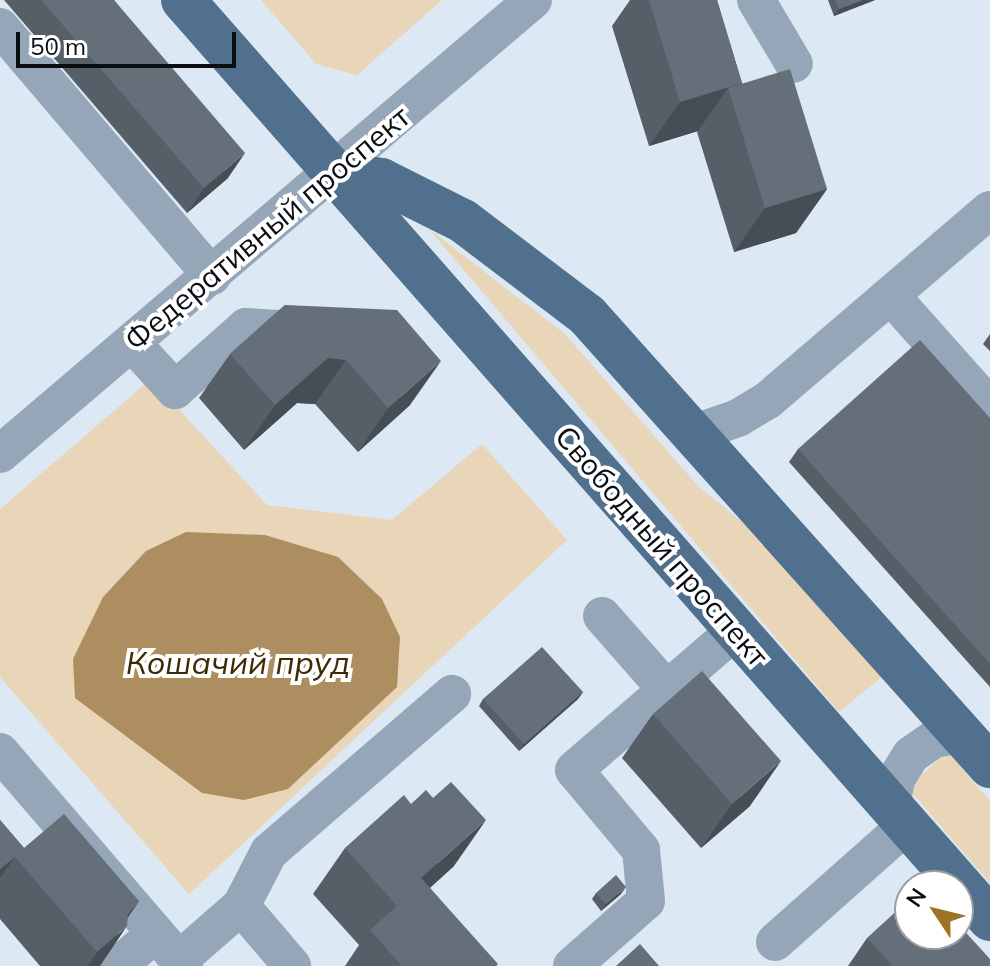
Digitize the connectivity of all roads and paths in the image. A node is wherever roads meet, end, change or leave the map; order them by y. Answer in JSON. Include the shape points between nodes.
{"nodes":[{"id":1,"x":183,"y":0,"type":"edge"},
{"id":2,"x":533,"y":0,"type":"edge"},
{"id":3,"x":756,"y":0,"type":"edge"},
{"id":4,"x":0,"y":27,"type":"edge"},
{"id":5,"x":794,"y":64,"type":"dead end"},
{"id":6,"x":334,"y":173,"type":"junction"},
{"id":7,"x":990,"y":210,"type":"edge"},
{"id":8,"x":212,"y":276,"type":"junction"},
{"id":9,"x":892,"y":297,"type":"junction"},
{"id":10,"x":345,"y":333,"type":"edge"},
{"id":11,"x":132,"y":343,"type":"junction"},
{"id":12,"x":990,"y":407,"type":"edge"},
{"id":13,"x":695,"y":433,"type":"junction"},
{"id":14,"x":0,"y":454,"type":"edge"},
{"id":15,"x":602,"y":616,"type":"dead end"},
{"id":16,"x":736,"y":630,"type":"junction"},
{"id":17,"x":667,"y":690,"type":"junction"},
{"id":18,"x":452,"y":694,"type":"dead end"},
{"id":19,"x":962,"y":734,"type":"junction"},
{"id":20,"x":0,"y":752,"type":"edge"},
{"id":21,"x":990,"y":766,"type":"edge"},
{"id":22,"x":899,"y":816,"type":"junction"},
{"id":23,"x":241,"y":906,"type":"junction"},
{"id":24,"x":990,"y":919,"type":"edge"},
{"id":25,"x":775,"y":942,"type":"dead end"},
{"id":26,"x":173,"y":953,"type":"edge"},
{"id":27,"x":118,"y":966,"type":"edge"},
{"id":28,"x":292,"y":966,"type":"edge"},
{"id":29,"x":572,"y":966,"type":"edge"}],
"edges":[{"from":1,"to":6,"type":"main road","name":"Свободный проспект"},
{"from":2,"to":6,"type":"street","name":"Федеративный проспект"},
{"from":3,"to":5,"type":"street"},
{"from":4,"to":8,"type":"street"},
{"from":6,"to":8,"type":"street","name":"Федеративный проспект"},
{"from":6,"to":13,"type":"main road","via":[[381,180],[413,194],[517,258],[587,315]]},
{"from":6,"to":16,"type":"main road","name":"Свободный проспект"},
{"from":7,"to":9,"type":"street"},
{"from":8,"to":11,"type":"street","name":"Федеративный проспект"},
{"from":9,"to":12,"type":"street"},
{"from":9,"to":13,"type":"street","via":[[768,400],[738,418]]},
{"from":10,"to":11,"type":"street","via":[[246,327],[175,390]]},
{"from":11,"to":14,"type":"street","name":"Федеративный проспект"},
{"from":13,"to":19,"type":"main road"},
{"from":15,"to":17,"type":"street"},
{"from":16,"to":17,"type":"street"},
{"from":16,"to":22,"type":"main road","name":"Свободный проспект"},
{"from":17,"to":29,"type":"street","via":[[574,770],[641,850],[646,901]]},
{"from":18,"to":23,"type":"street","via":[[269,852]]},
{"from":19,"to":21,"type":"main road"},
{"from":19,"to":22,"type":"street","via":[[934,739],[911,755],[896,779]]},
{"from":20,"to":26,"type":"street"},
{"from":22,"to":24,"type":"main road","name":"Свободный проспект"},
{"from":22,"to":25,"type":"street"},
{"from":23,"to":26,"type":"street"},
{"from":23,"to":28,"type":"street"},
{"from":26,"to":27,"type":"street"}]}
